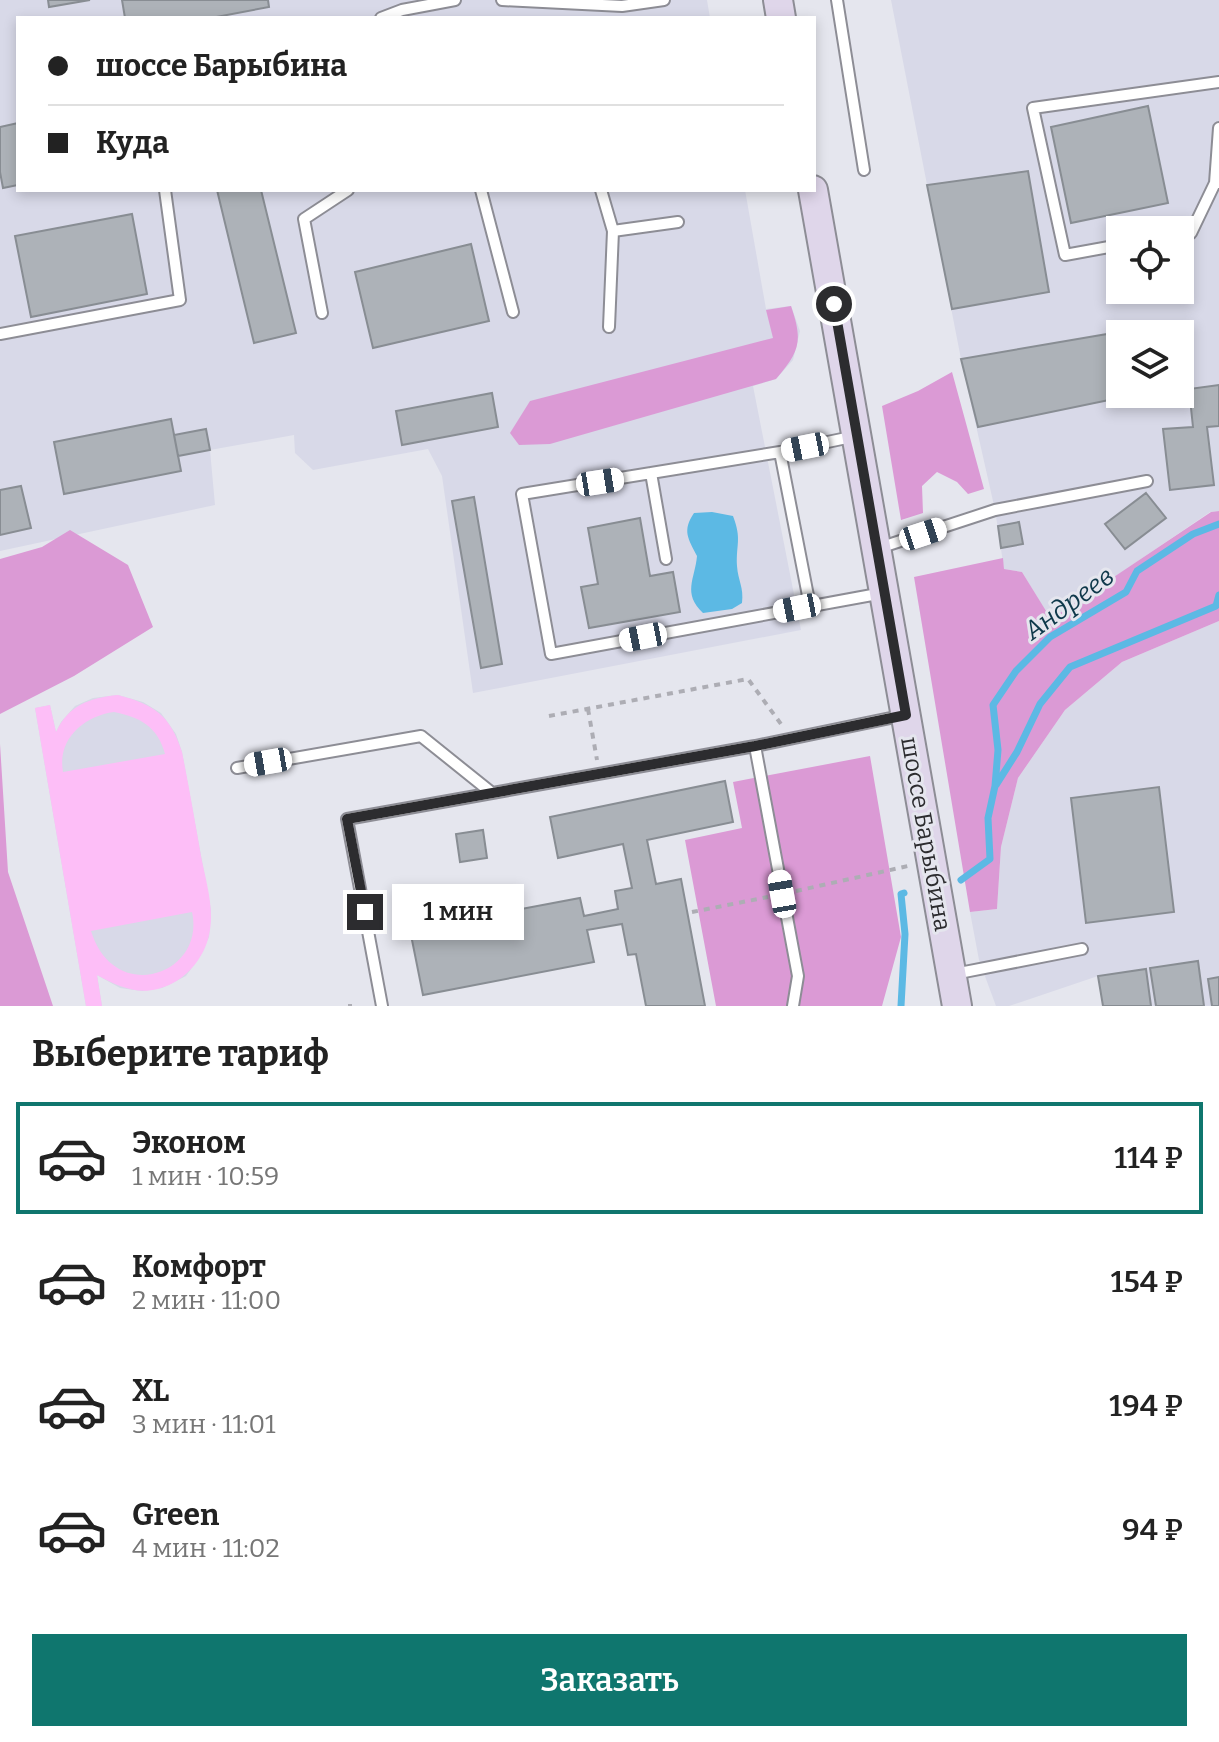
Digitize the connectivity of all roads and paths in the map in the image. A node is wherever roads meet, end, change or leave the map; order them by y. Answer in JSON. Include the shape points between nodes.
{"nodes":[{"id":1,"x":455,"y":0,"type":"edge"},
{"id":2,"x":502,"y":0,"type":"edge"},
{"id":3,"x":664,"y":0,"type":"edge"},
{"id":4,"x":837,"y":0,"type":"edge"},
{"id":5,"x":386,"y":16,"type":"edge"},
{"id":6,"x":1219,"y":82,"type":"edge"},
{"id":7,"x":1219,"y":128,"type":"edge"},
{"id":8,"x":864,"y":170,"type":"dead end"},
{"id":9,"x":1217,"y":183,"type":"edge"},
{"id":10,"x":165,"y":192,"type":"edge"},
{"id":11,"x":345,"y":192,"type":"edge"},
{"id":12,"x":482,"y":192,"type":"edge"},
{"id":13,"x":602,"y":192,"type":"edge"},
{"id":14,"x":813,"y":192,"type":"edge"},
{"id":15,"x":678,"y":222,"type":"dead end"},
{"id":16,"x":1194,"y":227,"type":"edge"},
{"id":17,"x":613,"y":231,"type":"junction"},
{"id":18,"x":1106,"y":248,"type":"edge"},
{"id":19,"x":513,"y":312,"type":"dead end"},
{"id":20,"x":322,"y":313,"type":"dead end"},
{"id":21,"x":609,"y":327,"type":"dead end"},
{"id":22,"x":0,"y":334,"type":"edge"},
{"id":23,"x":857,"y":436,"type":"junction"},
{"id":24,"x":780,"y":452,"type":"junction"},
{"id":25,"x":651,"y":473,"type":"junction"},
{"id":26,"x":1147,"y":481,"type":"dead end"},
{"id":27,"x":877,"y":549,"type":"junction"},
{"id":28,"x":666,"y":559,"type":"dead end"},
{"id":29,"x":885,"y":592,"type":"junction"},
{"id":30,"x":810,"y":606,"type":"junction"},
{"id":31,"x":588,"y":709,"type":"junction"},
{"id":32,"x":906,"y":715,"type":"junction"},
{"id":33,"x":549,"y":716,"type":"dead end"},
{"id":34,"x":792,"y":739,"type":"junction"},
{"id":35,"x":755,"y":746,"type":"junction"},
{"id":36,"x":237,"y":768,"type":"dead end"},
{"id":37,"x":600,"y":774,"type":"junction"},
{"id":38,"x":492,"y":793,"type":"junction"},
{"id":39,"x":910,"y":865,"type":"dead end"},
{"id":40,"x":782,"y":894,"type":"junction"},
{"id":41,"x":692,"y":912,"type":"dead end"},
{"id":42,"x":1082,"y":949,"type":"dead end"},
{"id":43,"x":950,"y":975,"type":"junction"},
{"id":44,"x":382,"y":1006,"type":"edge"},
{"id":45,"x":793,"y":1006,"type":"edge"},
{"id":46,"x":957,"y":1006,"type":"edge"}],
"edges":[{"from":1,"to":5,"type":"lane"},
{"from":2,"to":3,"type":"lane","via":[[622,6]]},
{"from":4,"to":8,"type":"lane"},
{"from":6,"to":18,"type":"lane","via":[[1033,108],[1065,255]]},
{"from":7,"to":9,"type":"lane"},
{"from":9,"to":16,"type":"lane"},
{"from":10,"to":22,"type":"lane","via":[[180,300]]},
{"from":11,"to":20,"type":"lane","via":[[304,219]]},
{"from":12,"to":19,"type":"lane"},
{"from":13,"to":17,"type":"lane"},
{"from":14,"to":23,"type":"main road","name":"шоссе Барыбина"},
{"from":15,"to":17,"type":"lane"},
{"from":17,"to":21,"type":"lane"},
{"from":23,"to":24,"type":"lane"},
{"from":23,"to":27,"type":"main road","name":"шоссе Барыбина"},
{"from":24,"to":25,"type":"lane"},
{"from":24,"to":30,"type":"lane"},
{"from":25,"to":28,"type":"lane"},
{"from":25,"to":30,"type":"lane","via":[[522,494],[551,654]]},
{"from":26,"to":27,"type":"lane","via":[[995,510]]},
{"from":27,"to":29,"type":"main road","name":"шоссе Барыбина"},
{"from":29,"to":30,"type":"lane"},
{"from":29,"to":32,"type":"main road","name":"шоссе Барыбина"},
{"from":31,"to":33,"type":"path"},
{"from":31,"to":34,"type":"path","via":[[748,679]]},
{"from":31,"to":37,"type":"path"},
{"from":32,"to":34,"type":"lane"},
{"from":32,"to":43,"type":"main road","name":"шоссе Барыбина"},
{"from":34,"to":35,"type":"lane"},
{"from":35,"to":37,"type":"lane"},
{"from":35,"to":40,"type":"lane"},
{"from":36,"to":38,"type":"lane","via":[[421,736]]},
{"from":37,"to":38,"type":"lane"},
{"from":38,"to":44,"type":"lane","via":[[347,819]]},
{"from":39,"to":40,"type":"path"},
{"from":40,"to":41,"type":"path"},
{"from":40,"to":45,"type":"lane","via":[[798,976]]},
{"from":42,"to":43,"type":"lane"},
{"from":43,"to":46,"type":"main road","name":"шоссе Барыбина"}]}
